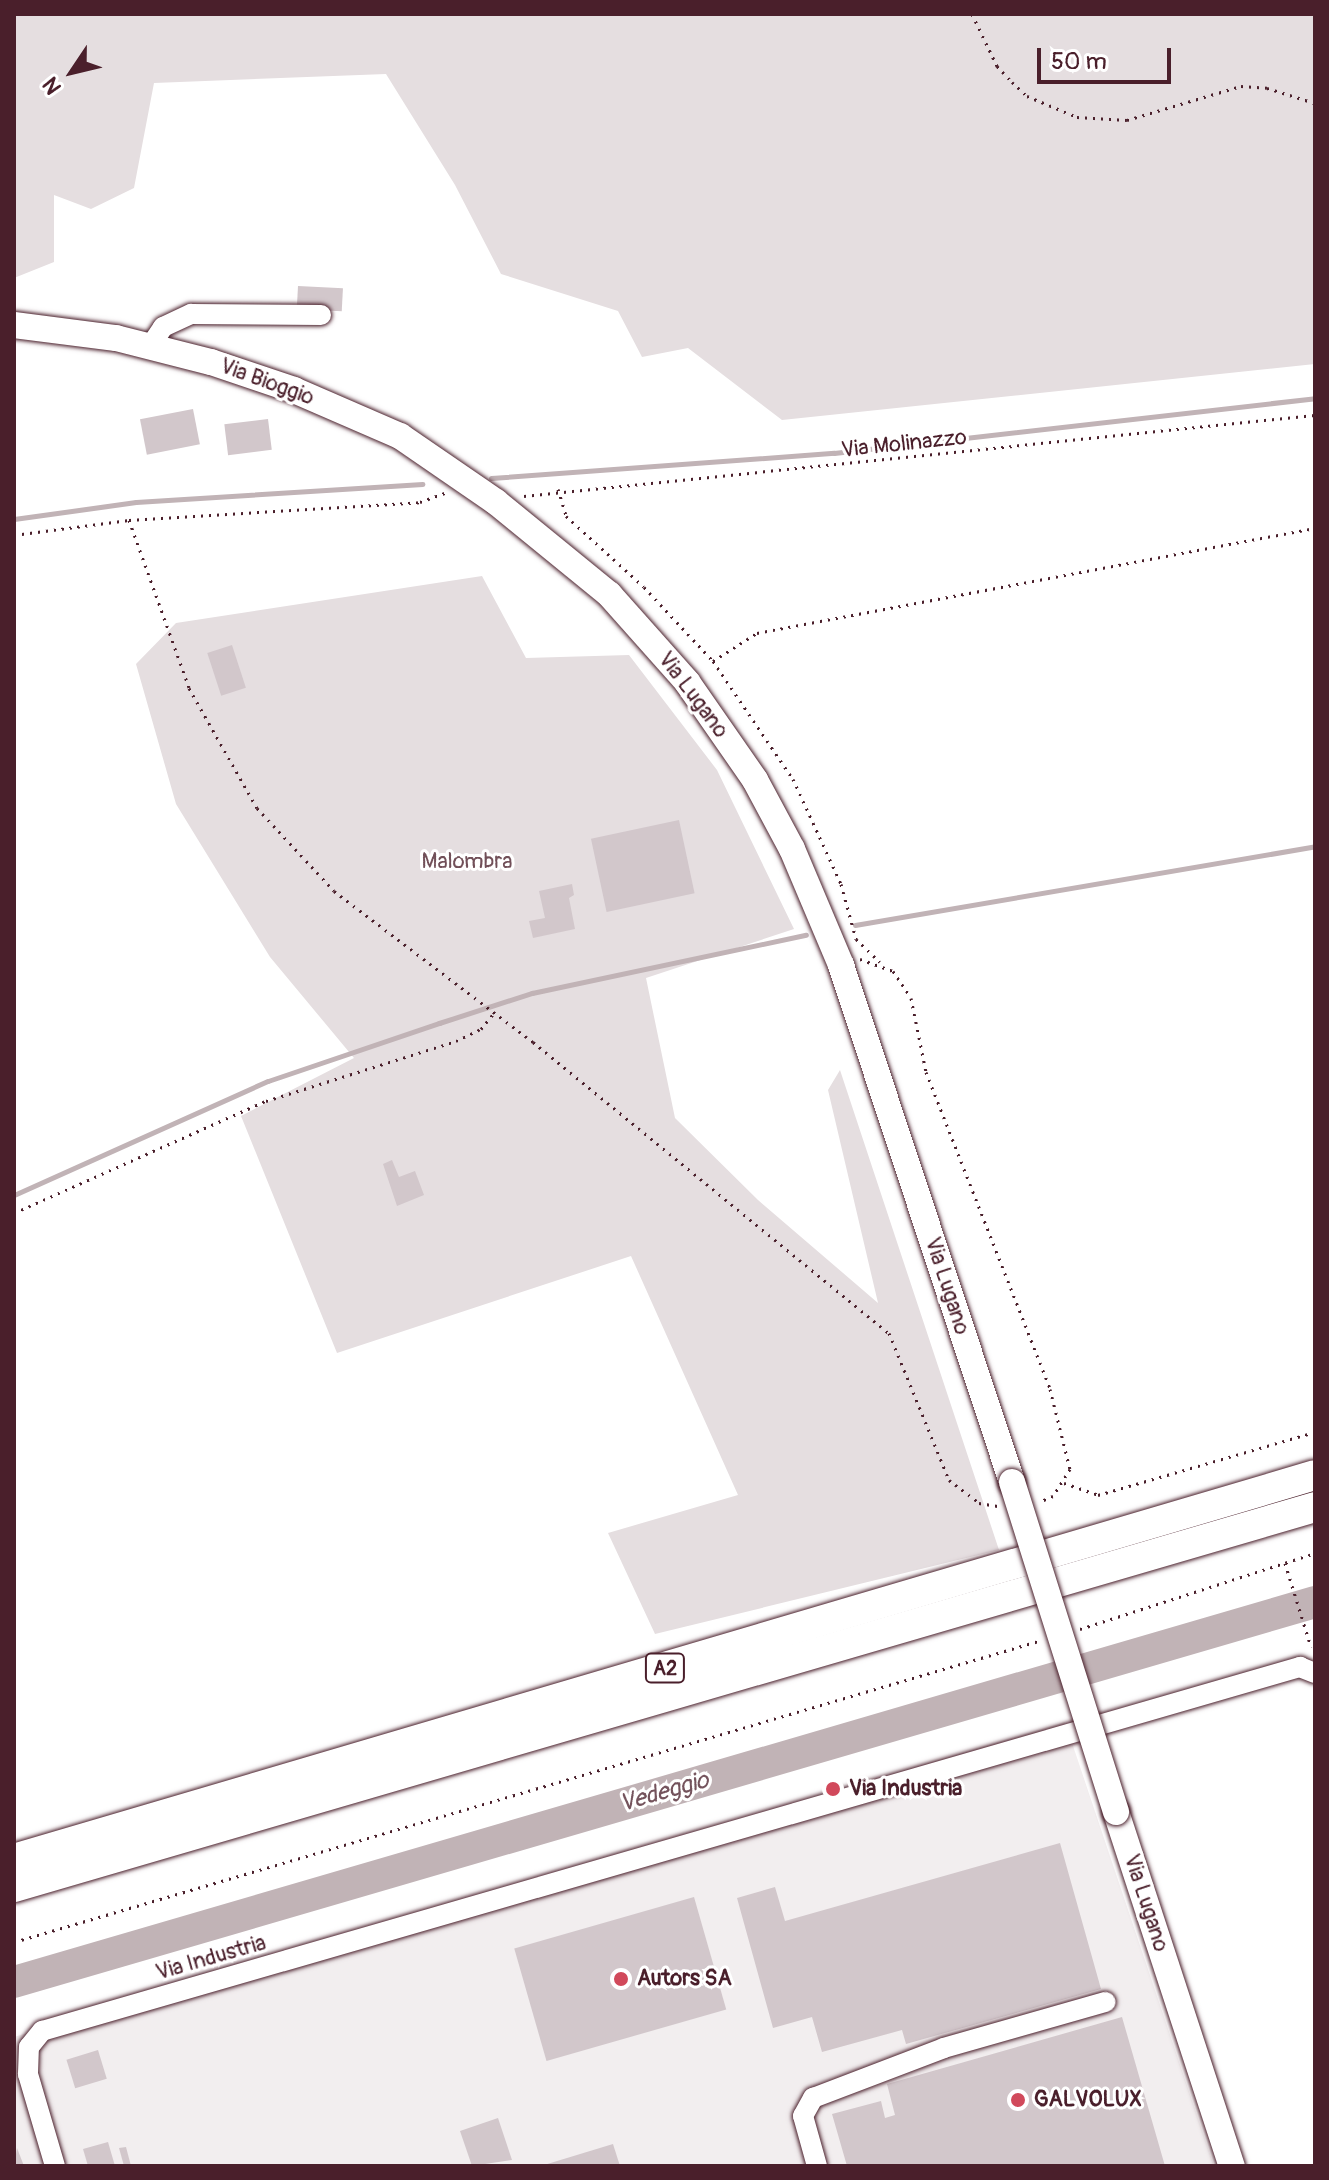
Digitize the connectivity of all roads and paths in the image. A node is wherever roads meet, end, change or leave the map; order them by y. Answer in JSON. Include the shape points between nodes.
{"nodes":[{"id":1,"x":972,"y":14,"type":"edge"},
{"id":2,"x":1315,"y":103,"type":"edge"},
{"id":3,"x":321,"y":315,"type":"dead end"},
{"id":4,"x":14,"y":325,"type":"edge"},
{"id":5,"x":151,"y":345,"type":"junction"},
{"id":6,"x":1315,"y":415,"type":"edge"},
{"id":7,"x":471,"y":484,"type":"junction"},
{"id":8,"x":558,"y":489,"type":"junction"},
{"id":9,"x":496,"y":502,"type":"junction"},
{"id":10,"x":129,"y":520,"type":"junction"},
{"id":11,"x":1315,"y":528,"type":"edge"},
{"id":12,"x":14,"y":535,"type":"edge"},
{"id":13,"x":713,"y":661,"type":"junction"},
{"id":14,"x":880,"y":962,"type":"junction"},
{"id":15,"x":841,"y":965,"type":"junction"},
{"id":16,"x":492,"y":1013,"type":"junction"},
{"id":17,"x":14,"y":1213,"type":"edge"},
{"id":18,"x":1315,"y":1432,"type":"edge"},
{"id":19,"x":1315,"y":1475,"type":"edge"},
{"id":20,"x":1064,"y":1483,"type":"junction"},
{"id":21,"x":1037,"y":1503,"type":"dead end"},
{"id":22,"x":1000,"y":1506,"type":"dead end"},
{"id":23,"x":1315,"y":1507,"type":"edge"},
{"id":24,"x":1315,"y":1553,"type":"edge"},
{"id":25,"x":1285,"y":1563,"type":"junction"},
{"id":26,"x":1073,"y":1631,"type":"dead end"},
{"id":27,"x":1044,"y":1639,"type":"dead end"},
{"id":28,"x":1311,"y":1647,"type":"dead end"},
{"id":29,"x":1315,"y":1673,"type":"edge"},
{"id":30,"x":14,"y":1859,"type":"edge"},
{"id":31,"x":14,"y":1887,"type":"edge"},
{"id":32,"x":14,"y":1942,"type":"edge"},
{"id":33,"x":1106,"y":2002,"type":"dead end"},
{"id":34,"x":22,"y":2046,"type":"edge"},
{"id":35,"x":55,"y":2166,"type":"edge"},
{"id":36,"x":817,"y":2166,"type":"edge"},
{"id":37,"x":1232,"y":2166,"type":"edge"}],
"edges":[{"from":1,"to":2,"type":"path","via":[[997,66],[1012,82],[1027,96],[1077,117],[1127,120],[1241,86]]},
{"from":3,"to":5,"type":"street","via":[[191,314],[163,327]]},
{"from":4,"to":5,"type":"main road","name":"Via Bioggio"},
{"from":5,"to":7,"type":"main road","name":"Via Bioggio","via":[[294,390],[400,436]]},
{"from":6,"to":8,"type":"path","name":"Via Molinazzo","via":[[819,469]]},
{"from":7,"to":9,"type":"main road","name":"Via Bioggio"},
{"from":7,"to":10,"type":"path","via":[[420,502]]},
{"from":8,"to":9,"type":"path","name":"Via Molinazzo"},
{"from":8,"to":13,"type":"path","via":[[566,516],[644,587]]},
{"from":9,"to":15,"type":"main road","name":"Via Lugano","via":[[609,594],[687,682],[777,821]]},
{"from":10,"to":12,"type":"path"},
{"from":10,"to":16,"type":"path","via":[[189,688],[257,808],[334,891]]},
{"from":11,"to":13,"type":"path","via":[[757,633]]},
{"from":13,"to":14,"type":"path","via":[[793,779],[841,884],[856,939]]},
{"from":14,"to":15,"type":"path","via":[[863,957]]},
{"from":14,"to":20,"type":"path","via":[[911,998],[926,1072],[1050,1389],[1070,1469]]},
{"from":15,"to":37,"type":"main road","name":"Via Lugano","bridge":true},
{"from":16,"to":17,"type":"path","via":[[481,1029],[456,1041],[230,1115]]},
{"from":16,"to":22,"type":"path","via":[[889,1333],[949,1480],[979,1503]]},
{"from":18,"to":20,"type":"path","via":[[1098,1495]]},
{"from":19,"to":30,"type":"highway","number":"A2"},
{"from":20,"to":21,"type":"path"},
{"from":23,"to":31,"type":"highway","number":"A2"},
{"from":24,"to":25,"type":"path"},
{"from":25,"to":26,"type":"path"},
{"from":25,"to":28,"type":"path"},
{"from":27,"to":32,"type":"path"},
{"from":29,"to":34,"type":"street","name":"Via Industria","via":[[1300,1667],[52,2027]]},
{"from":33,"to":36,"type":"street","via":[[944,2048],[813,2098],[803,2116]]},
{"from":34,"to":35,"type":"street","name":"Via Industria"}]}
